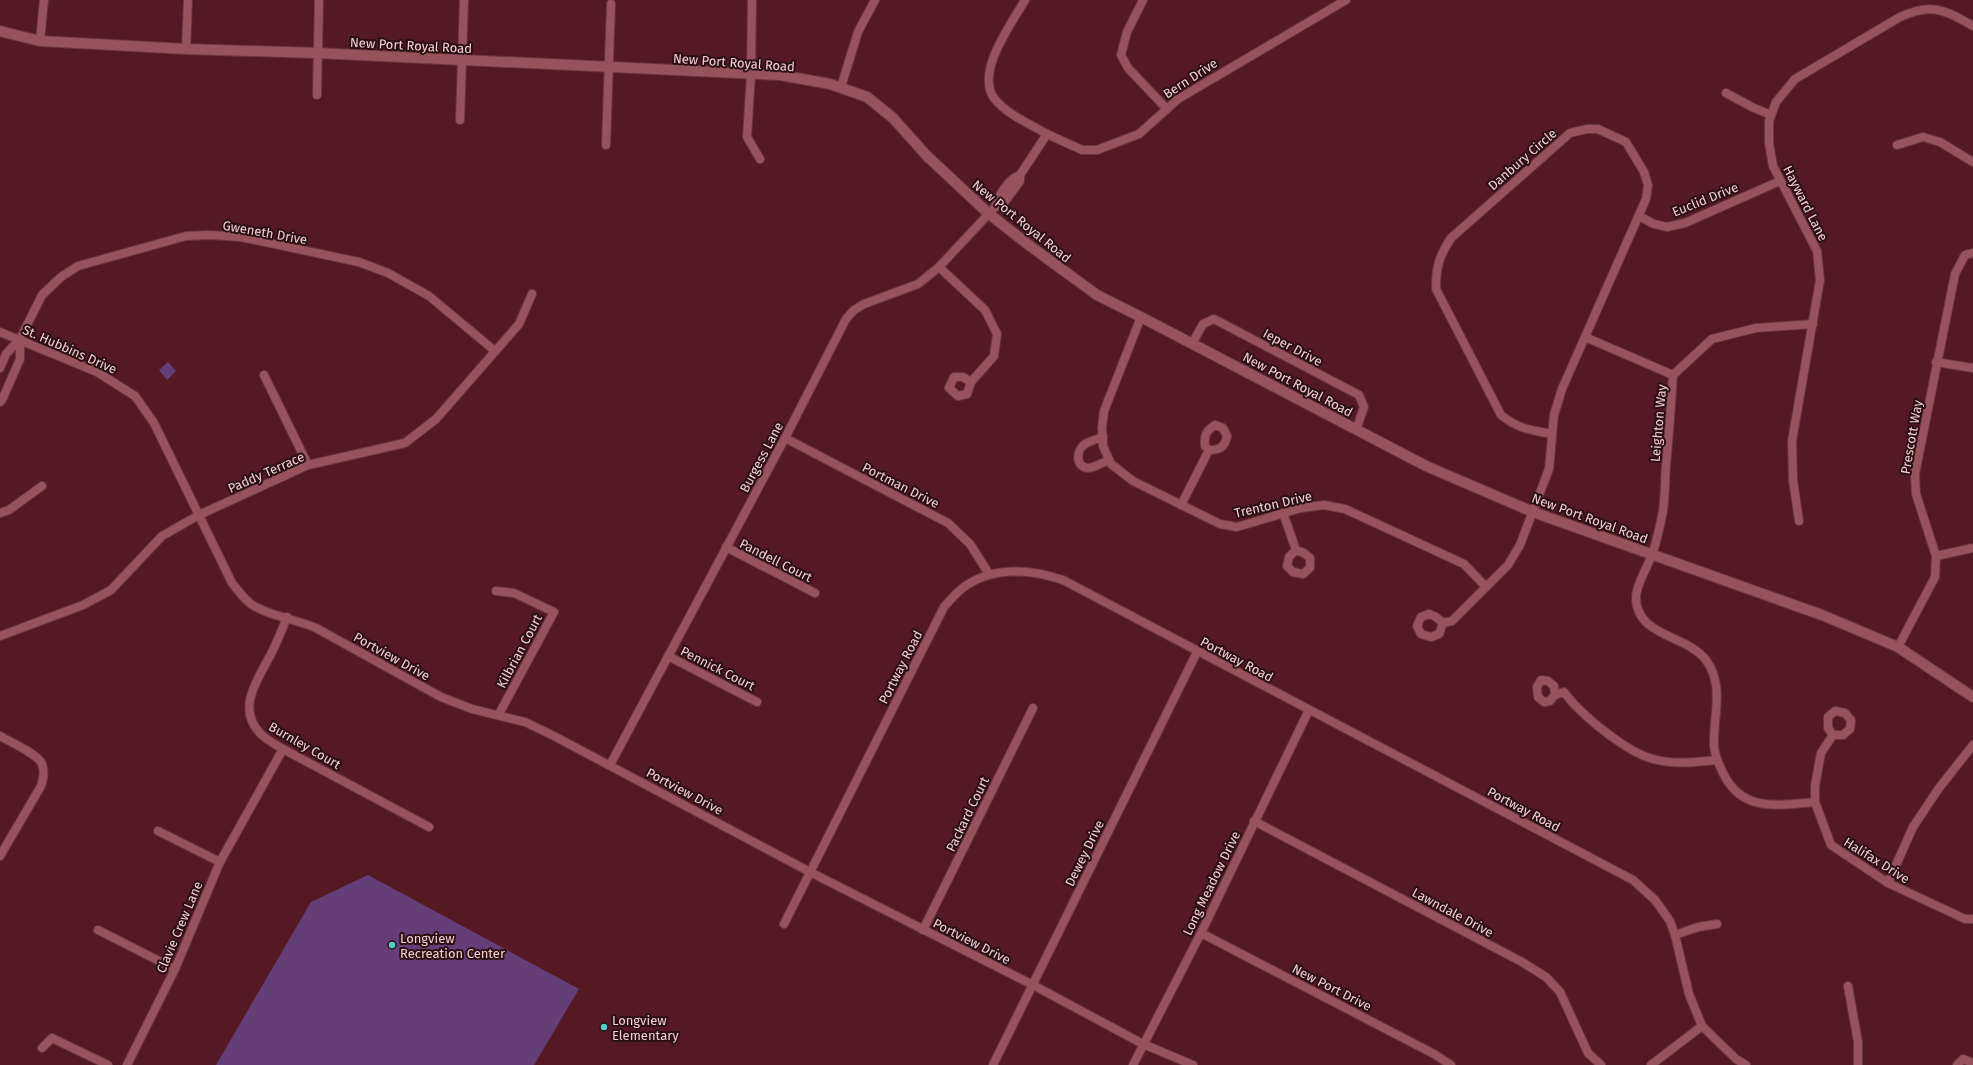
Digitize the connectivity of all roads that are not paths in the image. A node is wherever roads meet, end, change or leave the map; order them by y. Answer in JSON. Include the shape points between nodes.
{"nodes":[{"id":1,"x":44,"y":0,"type":"edge"},
{"id":2,"x":188,"y":0,"type":"edge"},
{"id":3,"x":319,"y":0,"type":"edge"},
{"id":4,"x":464,"y":0,"type":"edge"},
{"id":5,"x":752,"y":0,"type":"edge"},
{"id":6,"x":875,"y":0,"type":"edge"},
{"id":7,"x":1025,"y":0,"type":"edge"},
{"id":8,"x":1143,"y":0,"type":"edge"},
{"id":9,"x":1346,"y":0,"type":"edge"},
{"id":10,"x":611,"y":4,"type":"dead end"},
{"id":11,"x":1973,"y":26,"type":"edge"},
{"id":12,"x":0,"y":31,"type":"edge"},
{"id":13,"x":40,"y":41,"type":"junction"},
{"id":14,"x":186,"y":49,"type":"junction"},
{"id":15,"x":317,"y":53,"type":"junction"},
{"id":16,"x":461,"y":60,"type":"junction"},
{"id":17,"x":608,"y":67,"type":"junction"},
{"id":18,"x":751,"y":74,"type":"junction"},
{"id":19,"x":841,"y":87,"type":"junction"},
{"id":20,"x":1726,"y":93,"type":"dead end"},
{"id":21,"x":317,"y":95,"type":"dead end"},
{"id":22,"x":1166,"y":108,"type":"junction"},
{"id":23,"x":1771,"y":115,"type":"junction"},
{"id":24,"x":460,"y":120,"type":"dead end"},
{"id":25,"x":1047,"y":134,"type":"junction"},
{"id":26,"x":606,"y":145,"type":"dead end"},
{"id":27,"x":1897,"y":145,"type":"dead end"},
{"id":28,"x":760,"y":159,"type":"dead end"},
{"id":29,"x":1973,"y":162,"type":"edge"},
{"id":30,"x":1780,"y":181,"type":"junction"},
{"id":31,"x":992,"y":210,"type":"junction"},
{"id":32,"x":1639,"y":216,"type":"junction"},
{"id":33,"x":1973,"y":253,"type":"edge"},
{"id":34,"x":939,"y":267,"type":"junction"},
{"id":35,"x":532,"y":294,"type":"dead end"},
{"id":36,"x":1141,"y":317,"type":"junction"},
{"id":37,"x":1813,"y":324,"type":"junction"},
{"id":38,"x":0,"y":332,"type":"edge"},
{"id":39,"x":1585,"y":338,"type":"junction"},
{"id":40,"x":20,"y":339,"type":"junction"},
{"id":41,"x":1192,"y":344,"type":"junction"},
{"id":42,"x":495,"y":351,"type":"junction"},
{"id":43,"x":1936,"y":362,"type":"junction"},
{"id":44,"x":0,"y":368,"type":"edge"},
{"id":45,"x":1973,"y":368,"type":"edge"},
{"id":46,"x":264,"y":375,"type":"dead end"},
{"id":47,"x":1673,"y":375,"type":"junction"},
{"id":48,"x":971,"y":382,"type":"dead end"},
{"id":49,"x":0,"y":402,"type":"edge"},
{"id":50,"x":1356,"y":430,"type":"junction"},
{"id":51,"x":1552,"y":434,"type":"junction"},
{"id":52,"x":1103,"y":436,"type":"junction"},
{"id":53,"x":785,"y":438,"type":"junction"},
{"id":54,"x":1209,"y":450,"type":"dead end"},
{"id":55,"x":1109,"y":460,"type":"junction"},
{"id":56,"x":308,"y":465,"type":"junction"},
{"id":57,"x":42,"y":486,"type":"dead end"},
{"id":58,"x":1181,"y":505,"type":"junction"},
{"id":59,"x":1533,"y":512,"type":"junction"},
{"id":60,"x":0,"y":513,"type":"edge"},
{"id":61,"x":1283,"y":513,"type":"junction"},
{"id":62,"x":199,"y":515,"type":"junction"},
{"id":63,"x":1799,"y":521,"type":"dead end"},
{"id":64,"x":726,"y":547,"type":"junction"},
{"id":65,"x":1973,"y":548,"type":"edge"},
{"id":66,"x":1296,"y":550,"type":"dead end"},
{"id":67,"x":1652,"y":554,"type":"junction"},
{"id":68,"x":1936,"y":556,"type":"junction"},
{"id":69,"x":989,"y":574,"type":"junction"},
{"id":70,"x":1486,"y":588,"type":"junction"},
{"id":71,"x":496,"y":591,"type":"dead end"},
{"id":72,"x":816,"y":593,"type":"dead end"},
{"id":73,"x":287,"y":617,"type":"junction"},
{"id":74,"x":1443,"y":624,"type":"dead end"},
{"id":75,"x":0,"y":636,"type":"edge"},
{"id":76,"x":1898,"y":647,"type":"junction"},
{"id":77,"x":1197,"y":652,"type":"junction"},
{"id":78,"x":668,"y":656,"type":"junction"},
{"id":79,"x":1555,"y":695,"type":"dead end"},
{"id":80,"x":1973,"y":697,"type":"edge"},
{"id":81,"x":757,"y":702,"type":"dead end"},
{"id":82,"x":1033,"y":708,"type":"dead end"},
{"id":83,"x":1309,"y":710,"type":"junction"},
{"id":84,"x":499,"y":714,"type":"junction"},
{"id":85,"x":0,"y":736,"type":"edge"},
{"id":86,"x":1833,"y":736,"type":"dead end"},
{"id":87,"x":1973,"y":745,"type":"edge"},
{"id":88,"x":283,"y":749,"type":"junction"},
{"id":89,"x":1717,"y":760,"type":"junction"},
{"id":90,"x":610,"y":765,"type":"junction"},
{"id":91,"x":1815,"y":802,"type":"junction"},
{"id":92,"x":1254,"y":821,"type":"junction"},
{"id":93,"x":428,"y":827,"type":"dead end"},
{"id":94,"x":158,"y":831,"type":"dead end"},
{"id":95,"x":0,"y":856,"type":"edge"},
{"id":96,"x":220,"y":862,"type":"junction"},
{"id":97,"x":810,"y":872,"type":"junction"},
{"id":98,"x":1888,"y":883,"type":"junction"},
{"id":99,"x":1973,"y":919,"type":"edge"},
{"id":100,"x":784,"y":924,"type":"dead end"},
{"id":101,"x":1717,"y":924,"type":"dead end"},
{"id":102,"x":98,"y":930,"type":"dead end"},
{"id":103,"x":923,"y":930,"type":"junction"},
{"id":104,"x":1201,"y":933,"type":"junction"},
{"id":105,"x":1675,"y":935,"type":"junction"},
{"id":106,"x":175,"y":969,"type":"junction"},
{"id":107,"x":1033,"y":985,"type":"junction"},
{"id":108,"x":1848,"y":986,"type":"dead end"},
{"id":109,"x":1702,"y":1026,"type":"junction"},
{"id":110,"x":1144,"y":1044,"type":"junction"},
{"id":111,"x":42,"y":1048,"type":"dead end"},
{"id":112,"x":1973,"y":1063,"type":"edge"},
{"id":113,"x":108,"y":1065,"type":"edge"},
{"id":114,"x":128,"y":1065,"type":"edge"},
{"id":115,"x":993,"y":1065,"type":"edge"},
{"id":116,"x":1133,"y":1065,"type":"edge"},
{"id":117,"x":1193,"y":1065,"type":"edge"},
{"id":118,"x":1451,"y":1065,"type":"edge"},
{"id":119,"x":1601,"y":1065,"type":"edge"},
{"id":120,"x":1651,"y":1065,"type":"edge"},
{"id":121,"x":1746,"y":1065,"type":"edge"},
{"id":122,"x":1858,"y":1065,"type":"edge"},
{"id":123,"x":1957,"y":1065,"type":"edge"}],
"edges":[{"from":1,"to":13,"type":"street"},
{"from":2,"to":14,"type":"street"},
{"from":3,"to":15,"type":"street"},
{"from":4,"to":16,"type":"street"},
{"from":5,"to":18,"type":"street"},
{"from":6,"to":19,"type":"street","via":[[858,32]]},
{"from":7,"to":25,"type":"street","name":"Bern Drive","via":[[994,57],[989,69],[988,84],[994,97],[1005,108]]},
{"from":8,"to":22,"type":"street","via":[[1127,32],[1121,55],[1128,68]]},
{"from":9,"to":22,"type":"street","name":"Bern Drive","via":[[1189,91]]},
{"from":10,"to":17,"type":"street"},
{"from":11,"to":23,"type":"street","name":"Hayward Lane","via":[[1939,9],[1916,10],[1905,14],[1795,79],[1776,102]]},
{"from":12,"to":13,"type":"street","name":"New Port Royal Road"},
{"from":13,"to":14,"type":"street","name":"New Port Royal Road"},
{"from":14,"to":15,"type":"street","name":"New Port Royal Road"},
{"from":15,"to":16,"type":"street","name":"New Port Royal Road"},
{"from":15,"to":21,"type":"street"},
{"from":16,"to":17,"type":"street","name":"New Port Royal Road"},
{"from":16,"to":24,"type":"street"},
{"from":17,"to":18,"type":"street","name":"New Port Royal Road"},
{"from":17,"to":26,"type":"street"},
{"from":18,"to":19,"type":"street","name":"New Port Royal Road","via":[[780,76]]},
{"from":18,"to":28,"type":"street","via":[[747,137]]},
{"from":19,"to":31,"type":"street","name":"New Port Royal Road","via":[[867,97],[894,118],[927,156]]},
{"from":20,"to":23,"type":"street"},
{"from":22,"to":25,"type":"street","name":"Bern Drive","via":[[1139,134],[1097,150],[1082,150]]},
{"from":23,"to":30,"type":"street","name":"Hayward Lane","via":[[1769,143],[1773,166]]},
{"from":25,"to":31,"type":"street","via":[[1020,175],[1014,177]]},
{"from":27,"to":29,"type":"street","via":[[1923,137],[1940,142]]},
{"from":30,"to":32,"type":"street","name":"Euclid Drive","via":[[1685,223],[1667,226],[1654,224]]},
{"from":30,"to":37,"type":"street","name":"Hayward Lane","via":[[1817,251],[1820,280]]},
{"from":31,"to":34,"type":"street","name":"Burgess Lane"},
{"from":31,"to":36,"type":"street","name":"New Port Royal Road","via":[[1030,246],[1097,294]]},
{"from":32,"to":39,"type":"street","name":"Danbury Circle"},
{"from":32,"to":51,"type":"street","name":"Danbury Circle","via":[[1648,185],[1644,172],[1626,142],[1598,129],[1587,129],[1570,133],[1450,238],[1439,256],[1436,289],[1501,415],[1520,428]]},
{"from":33,"to":43,"type":"street","name":"Prescott Way","via":[[1965,255],[1955,274]]},
{"from":34,"to":48,"type":"street","via":[[985,310],[997,334],[994,356]]},
{"from":34,"to":53,"type":"street","name":"Burgess Lane","via":[[918,284],[854,310],[846,319]]},
{"from":35,"to":42,"type":"street","name":"Paddy Terrace","via":[[519,324]]},
{"from":36,"to":41,"type":"street","name":"New Port Royal Road"},
{"from":36,"to":52,"type":"street","name":"Trenton Drive","via":[[1104,411]]},
{"from":37,"to":47,"type":"street","name":"Leighton Way","via":[[1756,328],[1712,339]]},
{"from":37,"to":63,"type":"street","name":"Hayward Lane","via":[[1792,441],[1793,480]]},
{"from":38,"to":40,"type":"street","name":"St. Hubbins Drive"},
{"from":39,"to":47,"type":"street"},
{"from":39,"to":51,"type":"street","name":"Danbury Circle","via":[[1562,389],[1554,415]]},
{"from":40,"to":42,"type":"street","name":"Gweneth Drive","via":[[42,295],[61,277],[78,266],[186,236],[212,235],[241,237],[359,262],[388,273],[429,296]]},
{"from":40,"to":44,"type":"street","via":[[6,354]]},
{"from":40,"to":49,"type":"street","via":[[20,359]]},
{"from":40,"to":62,"type":"street","name":"St. Hubbins Drive","via":[[97,372],[135,396],[154,423]]},
{"from":41,"to":50,"type":"street","name":"New Port Royal Road"},
{"from":41,"to":50,"type":"street","name":"Ieper Drive","via":[[1203,324],[1214,319],[1359,395],[1364,406]]},
{"from":42,"to":56,"type":"street","name":"Paddy Terrace","via":[[436,419],[405,443]]},
{"from":43,"to":45,"type":"street"},
{"from":43,"to":68,"type":"street","name":"Prescott Way","via":[[1915,474],[1916,494]]},
{"from":46,"to":56,"type":"street"},
{"from":47,"to":67,"type":"street","name":"Leighton Way","via":[[1663,510]]},
{"from":50,"to":59,"type":"street","name":"New Port Royal Road","via":[[1426,466]]},
{"from":51,"to":59,"type":"street","name":"Danbury Circle","via":[[1549,468]]},
{"from":52,"to":55,"type":"street","name":"Trenton Drive","via":[[1103,446]]},
{"from":52,"to":55,"type":"street","via":[[1083,445],[1078,453],[1078,462],[1083,467],[1090,468]]},
{"from":53,"to":64,"type":"street","name":"Burgess Lane"},
{"from":53,"to":69,"type":"street","name":"Portman Drive","via":[[948,523],[970,544]]},
{"from":54,"to":58,"type":"street"},
{"from":55,"to":58,"type":"street","name":"Trenton Drive","via":[[1133,481]]},
{"from":56,"to":62,"type":"street","name":"Paddy Terrace"},
{"from":57,"to":60,"type":"street","via":[[9,510]]},
{"from":58,"to":61,"type":"street","name":"Trenton Drive","via":[[1220,524],[1237,527]]},
{"from":59,"to":67,"type":"street","name":"New Port Royal Road"},
{"from":59,"to":70,"type":"street","name":"Danbury Circle","via":[[1520,545],[1508,565]]},
{"from":61,"to":66,"type":"street"},
{"from":61,"to":70,"type":"street","name":"Trenton Drive","via":[[1324,505],[1346,509],[1464,564]]},
{"from":62,"to":73,"type":"street","name":"Portview Drive","via":[[232,583],[241,595],[252,604]]},
{"from":62,"to":75,"type":"street","name":"Paddy Terrace","via":[[162,536],[111,590],[83,605]]},
{"from":64,"to":72,"type":"street","name":"Pandell Court"},
{"from":64,"to":78,"type":"street","name":"Burgess Lane"},
{"from":65,"to":68,"type":"street"},
{"from":67,"to":76,"type":"street","name":"New Port Royal Road","via":[[1822,615]]},
{"from":67,"to":89,"type":"street","name":"Leighton Way","via":[[1636,595],[1637,610],[1648,625],[1694,649],[1706,660],[1715,680],[1718,696],[1714,745]]},
{"from":68,"to":76,"type":"street","name":"Prescott Way","via":[[1936,577]]},
{"from":69,"to":77,"type":"street","name":"Portway Road","via":[[1012,571],[1042,573],[1063,580]]},
{"from":69,"to":97,"type":"street","name":"Portway Road","via":[[964,587],[944,607]]},
{"from":70,"to":74,"type":"street","name":"Danbury Circle","via":[[1452,621]]},
{"from":71,"to":84,"type":"street","name":"Kilbrian Court","via":[[514,593],[554,612]]},
{"from":73,"to":84,"type":"street","name":"Portview Drive","via":[[316,628],[441,697],[472,709]]},
{"from":73,"to":88,"type":"street","name":"Burnley Court","via":[[279,639],[250,693],[248,704],[249,714],[260,734]]},
{"from":76,"to":80,"type":"street","name":"New Port Royal Road"},
{"from":77,"to":83,"type":"street","name":"Portway Road"},
{"from":77,"to":107,"type":"street","name":"Dewey Drive"},
{"from":78,"to":81,"type":"street","name":"Pennick Court"},
{"from":78,"to":90,"type":"street","name":"Burgess Lane"},
{"from":79,"to":89,"type":"street","via":[[1564,692],[1596,724],[1630,748],[1652,759],[1680,763]]},
{"from":82,"to":103,"type":"street","name":"Packard Court"},
{"from":83,"to":92,"type":"street","name":"Long Meadow Drive"},
{"from":83,"to":105,"type":"street","name":"Portway Road","via":[[1632,880],[1655,900],[1670,920]]},
{"from":84,"to":90,"type":"street","name":"Portview Drive","via":[[525,722]]},
{"from":85,"to":95,"type":"street","via":[[36,758],[42,764],[44,775],[41,786]]},
{"from":86,"to":91,"type":"street","name":"Halifax Drive","via":[[1821,753]]},
{"from":87,"to":98,"type":"street","via":[[1939,788],[1913,827]]},
{"from":88,"to":93,"type":"street","name":"Burnley Court"},
{"from":88,"to":96,"type":"street","name":"Clavie Crew Lane"},
{"from":89,"to":91,"type":"street","name":"Leighton Way","via":[[1728,784],[1742,797],[1758,804]]},
{"from":90,"to":97,"type":"street","name":"Portview Drive"},
{"from":91,"to":98,"type":"street","name":"Halifax Drive","via":[[1831,845]]},
{"from":92,"to":104,"type":"street","name":"Long Meadow Drive"},
{"from":92,"to":119,"type":"street","name":"Lawndale Drive","via":[[1546,977],[1560,992],[1588,1053]]},
{"from":94,"to":96,"type":"street"},
{"from":96,"to":106,"type":"street","name":"Clavie Crew Lane"},
{"from":97,"to":100,"type":"street","name":"Portway Road"},
{"from":97,"to":103,"type":"street","name":"Portview Drive"},
{"from":98,"to":99,"type":"street","name":"Halifax Drive","via":[[1965,919]]},
{"from":101,"to":105,"type":"street"},
{"from":102,"to":106,"type":"street"},
{"from":103,"to":107,"type":"street","name":"Portview Drive"},
{"from":104,"to":110,"type":"street","name":"Long Meadow Drive"},
{"from":104,"to":118,"type":"street","name":"New Port Drive"},
{"from":105,"to":109,"type":"street","name":"Portway Road","via":[[1689,994]]},
{"from":106,"to":114,"type":"street","name":"Clavie Crew Lane"},
{"from":107,"to":110,"type":"street","name":"Portview Drive"},
{"from":107,"to":115,"type":"street","name":"Dewey Drive"},
{"from":108,"to":122,"type":"street","via":[[1858,1042]]},
{"from":109,"to":120,"type":"street"},
{"from":109,"to":121,"type":"street","name":"Portway Road","via":[[1736,1059]]},
{"from":110,"to":116,"type":"street","name":"Long Meadow Drive"},
{"from":110,"to":117,"type":"street","name":"Portview Drive"},
{"from":111,"to":113,"type":"street","via":[[52,1038]]},
{"from":112,"to":123,"type":"street","via":[[1963,1059]]}]}
